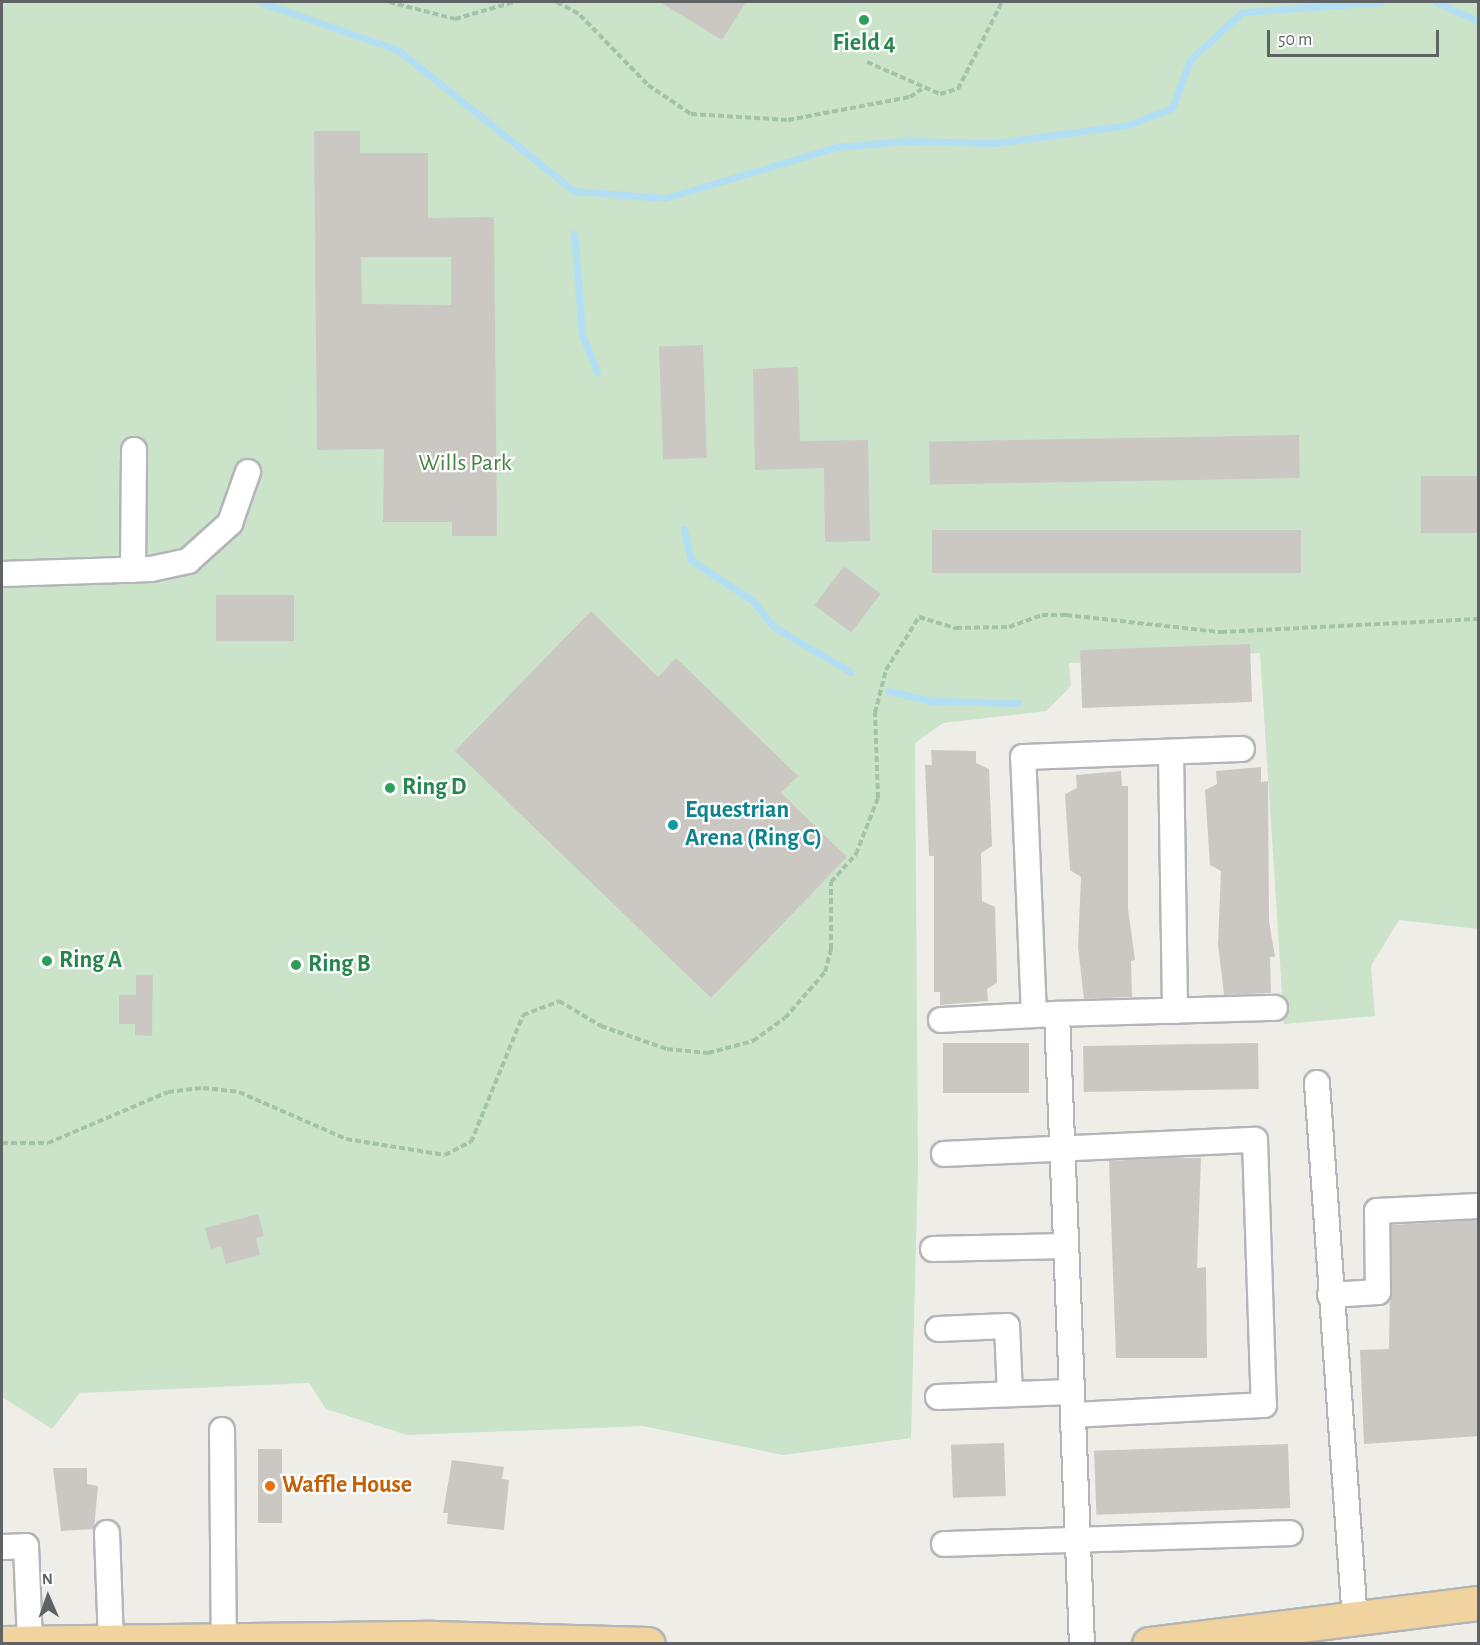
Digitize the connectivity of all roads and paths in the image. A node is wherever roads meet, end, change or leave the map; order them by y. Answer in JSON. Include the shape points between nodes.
{"nodes":[{"id":1,"x":389,"y":2,"type":"edge"},
{"id":2,"x":514,"y":2,"type":"edge"},
{"id":3,"x":557,"y":2,"type":"edge"},
{"id":4,"x":1002,"y":2,"type":"edge"},
{"id":5,"x":867,"y":62,"type":"dead end"},
{"id":6,"x":922,"y":88,"type":"junction"},
{"id":7,"x":134,"y":450,"type":"dead end"},
{"id":8,"x":248,"y":472,"type":"dead end"},
{"id":9,"x":133,"y":570,"type":"junction"},
{"id":10,"x":2,"y":574,"type":"edge"},
{"id":11,"x":1479,"y":619,"type":"edge"},
{"id":12,"x":1242,"y":749,"type":"dead end"},
{"id":13,"x":1171,"y":752,"type":"junction"},
{"id":14,"x":1275,"y":1008,"type":"dead end"},
{"id":15,"x":1175,"y":1011,"type":"junction"},
{"id":16,"x":1045,"y":1015,"type":"junction"},
{"id":17,"x":941,"y":1020,"type":"dead end"},
{"id":18,"x":1317,"y":1083,"type":"dead end"},
{"id":19,"x":2,"y":1143,"type":"edge"},
{"id":20,"x":1062,"y":1149,"type":"junction"},
{"id":21,"x":944,"y":1154,"type":"dead end"},
{"id":22,"x":1479,"y":1206,"type":"edge"},
{"id":23,"x":1066,"y":1246,"type":"junction"},
{"id":24,"x":933,"y":1249,"type":"dead end"},
{"id":25,"x":1330,"y":1295,"type":"junction"},
{"id":26,"x":938,"y":1329,"type":"dead end"},
{"id":27,"x":1011,"y":1394,"type":"junction"},
{"id":28,"x":938,"y":1397,"type":"dead end"},
{"id":29,"x":1072,"y":1403,"type":"junction"},
{"id":30,"x":222,"y":1430,"type":"dead end"},
{"id":31,"x":107,"y":1533,"type":"dead end"},
{"id":32,"x":1290,"y":1533,"type":"dead end"},
{"id":33,"x":1077,"y":1540,"type":"junction"},
{"id":34,"x":944,"y":1544,"type":"dead end"},
{"id":35,"x":2,"y":1547,"type":"edge"},
{"id":36,"x":1479,"y":1603,"type":"edge"},
{"id":37,"x":1355,"y":1621,"type":"junction"},
{"id":38,"x":224,"y":1640,"type":"junction"},
{"id":39,"x":111,"y":1642,"type":"junction"},
{"id":40,"x":16,"y":1643,"type":"edge"},
{"id":41,"x":648,"y":1644,"type":"edge"},
{"id":42,"x":1082,"y":1644,"type":"edge"},
{"id":43,"x":1149,"y":1644,"type":"edge"}],
"edges":[{"from":1,"to":2,"type":"path","via":[[455,19]]},
{"from":3,"to":6,"type":"path","via":[[595,29],[648,86],[691,114],[788,120],[910,97]]},
{"from":4,"to":6,"type":"path","via":[[958,89],[940,94]]},
{"from":5,"to":6,"type":"path"},
{"from":7,"to":9,"type":"lane"},
{"from":8,"to":9,"type":"lane","via":[[230,523],[200,554],[170,566]]},
{"from":9,"to":10,"type":"lane"},
{"from":11,"to":19,"type":"path","via":[[1221,632],[1066,615],[1042,615],[1009,627],[956,628],[919,617],[886,670],[875,712],[878,798],[856,854],[831,882],[831,949],[825,972],[785,1018],[753,1041],[708,1053],[667,1049],[601,1026],[559,1001],[523,1015],[471,1142],[445,1155],[346,1139],[239,1092],[203,1088],[168,1092],[48,1143]]},
{"from":12,"to":13,"type":"lane"},
{"from":13,"to":15,"type":"lane"},
{"from":13,"to":16,"type":"lane","via":[[1023,757]]},
{"from":14,"to":15,"type":"lane"},
{"from":15,"to":16,"type":"lane"},
{"from":16,"to":17,"type":"lane"},
{"from":16,"to":20,"type":"lane"},
{"from":18,"to":25,"type":"lane"},
{"from":20,"to":21,"type":"lane"},
{"from":20,"to":23,"type":"lane"},
{"from":20,"to":29,"type":"lane","via":[[1255,1140],[1264,1406]]},
{"from":22,"to":25,"type":"lane","via":[[1377,1211],[1378,1292]]},
{"from":23,"to":24,"type":"lane"},
{"from":23,"to":29,"type":"lane"},
{"from":25,"to":37,"type":"lane"},
{"from":26,"to":27,"type":"lane","via":[[1007,1326]]},
{"from":27,"to":28,"type":"lane"},
{"from":27,"to":29,"type":"lane"},
{"from":29,"to":33,"type":"lane"},
{"from":30,"to":38,"type":"lane"},
{"from":31,"to":39,"type":"lane"},
{"from":32,"to":33,"type":"lane"},
{"from":33,"to":34,"type":"lane"},
{"from":33,"to":42,"type":"lane"},
{"from":35,"to":40,"type":"lane","via":[[26,1546]]},
{"from":36,"to":37,"type":"highway"},
{"from":37,"to":43,"type":"highway"},
{"from":38,"to":39,"type":"highway"},
{"from":38,"to":41,"type":"highway"},
{"from":39,"to":40,"type":"highway"}]}
